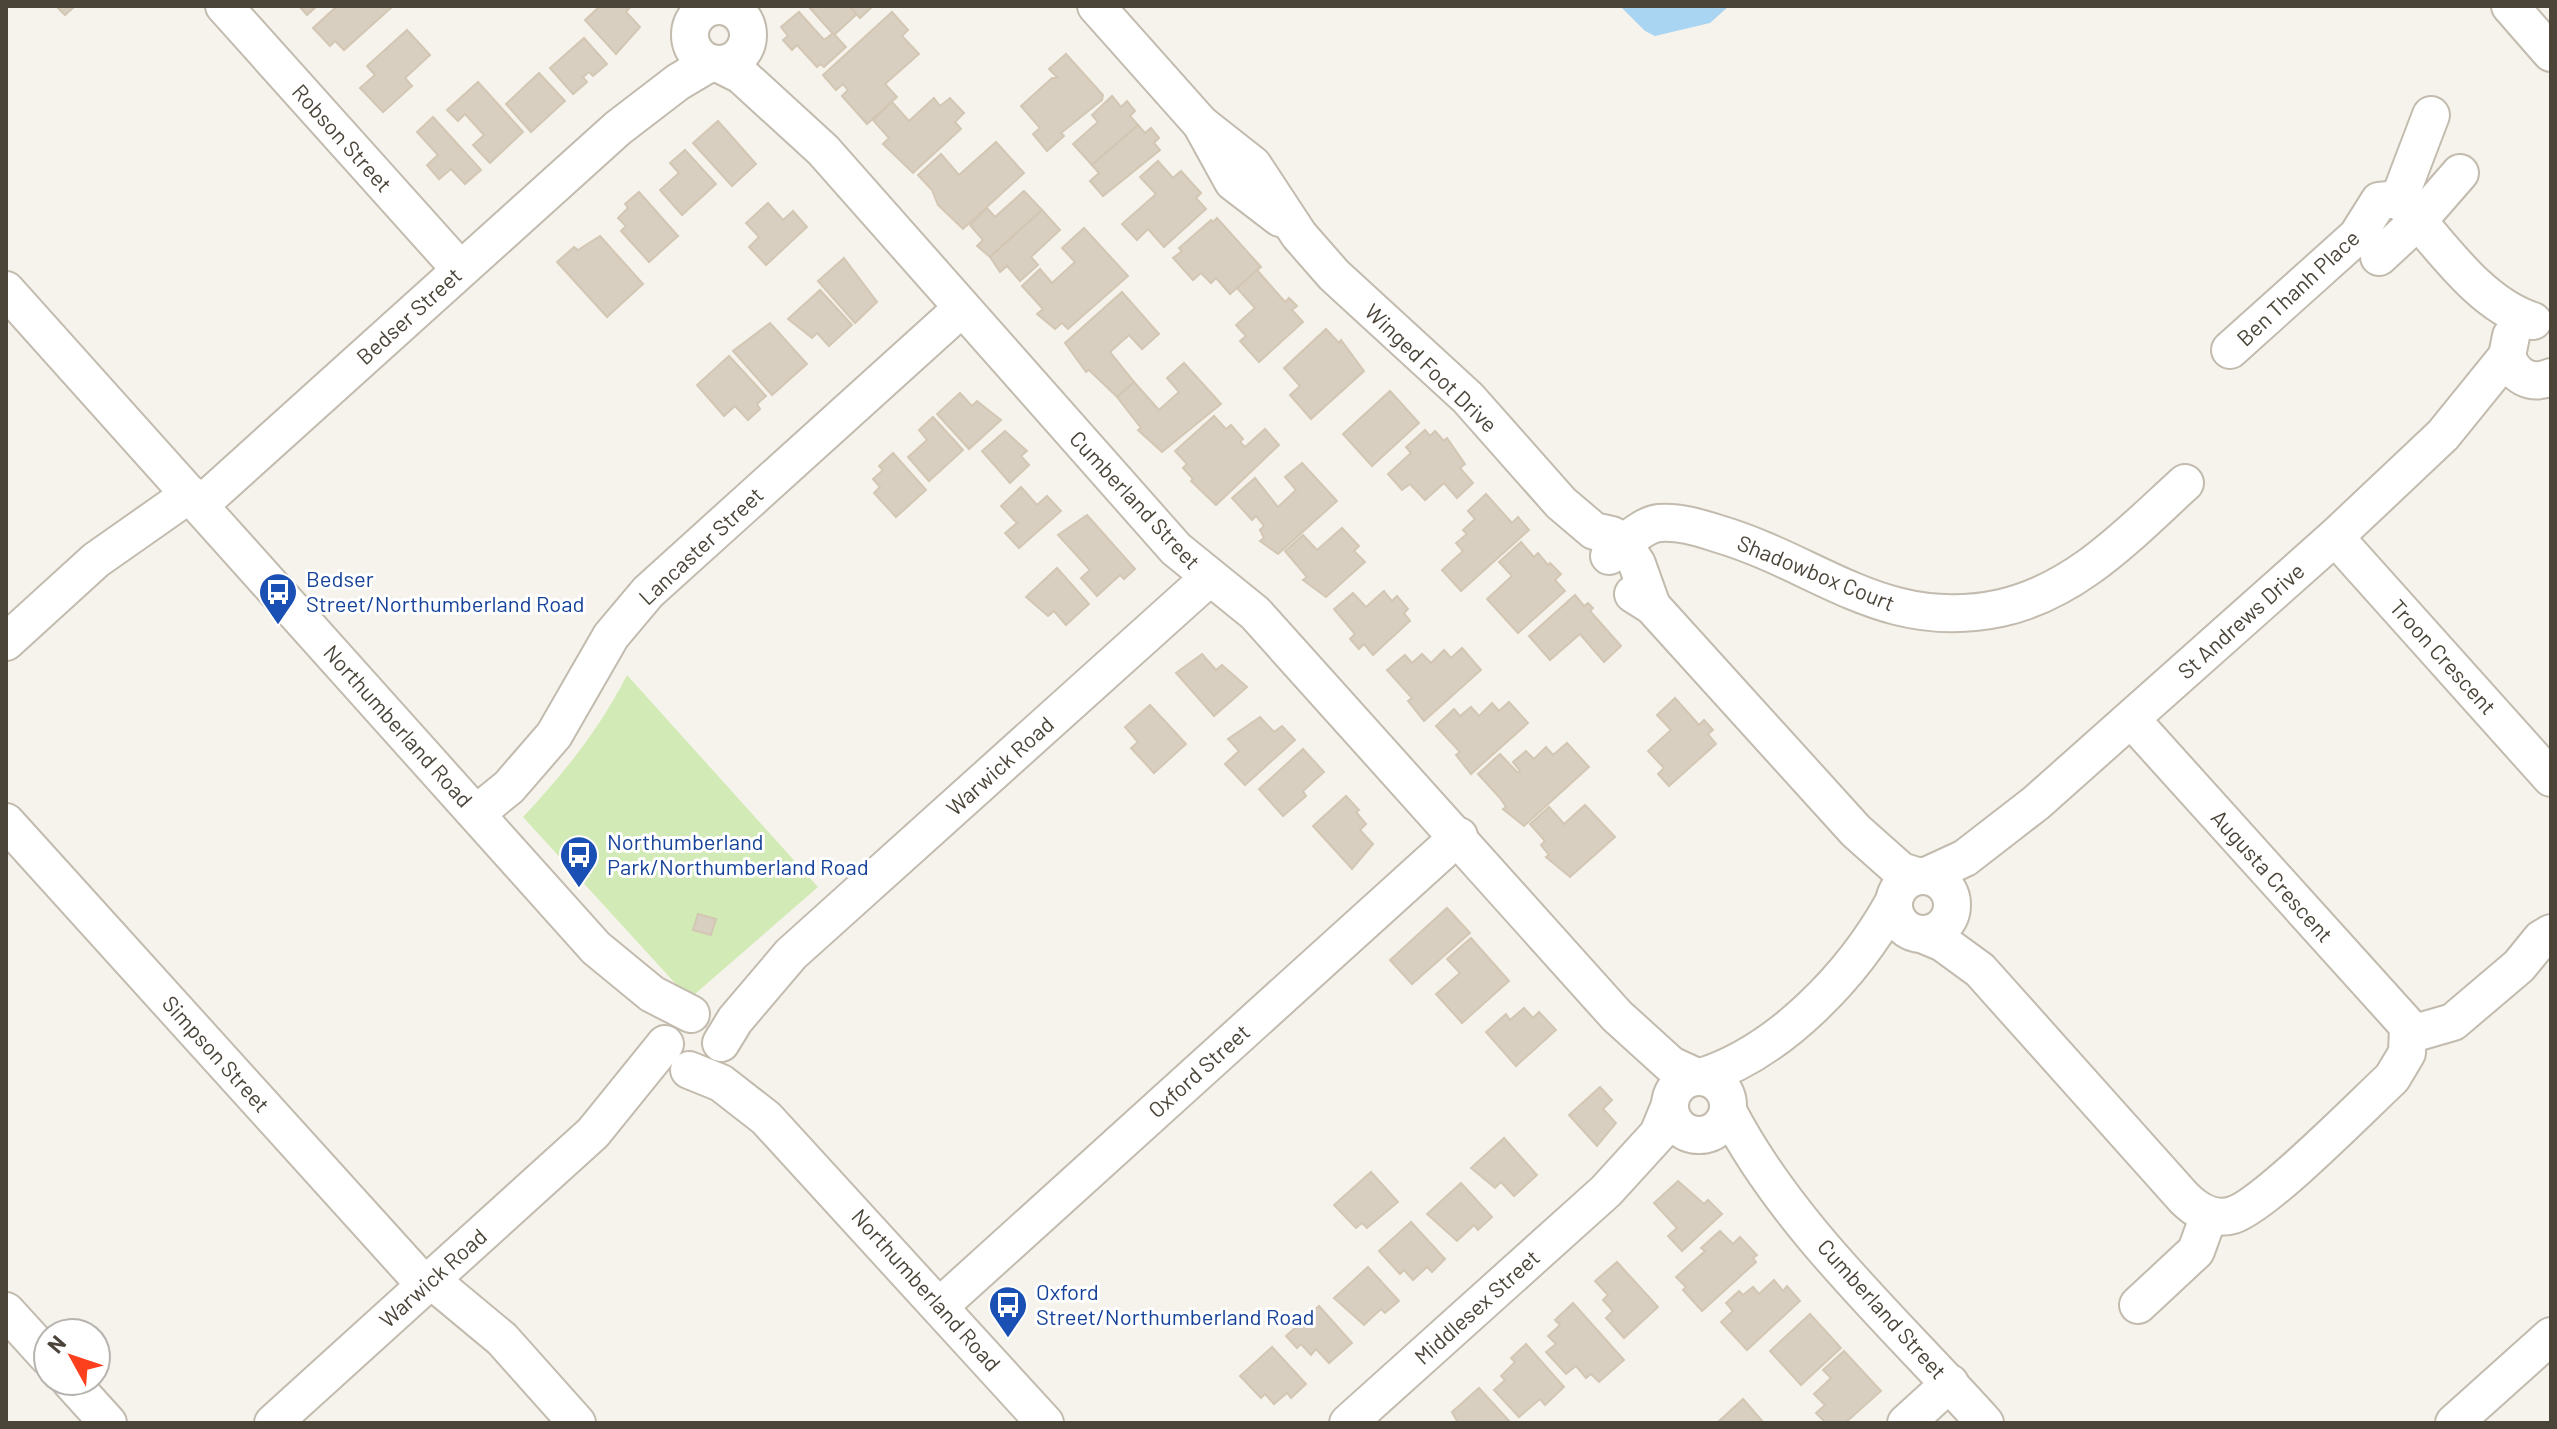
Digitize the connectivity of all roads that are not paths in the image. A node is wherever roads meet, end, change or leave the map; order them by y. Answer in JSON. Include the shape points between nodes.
{"nodes":[{"id":1,"x":224,"y":6,"type":"edge"},
{"id":2,"x":2510,"y":6,"type":"edge"},
{"id":3,"x":1108,"y":10,"type":"edge"},
{"id":4,"x":752,"y":25,"type":"edge"},
{"id":5,"x":698,"y":41,"type":"edge"},
{"id":6,"x":2551,"y":53,"type":"edge"},
{"id":7,"x":2431,"y":115,"type":"dead end"},
{"id":8,"x":823,"y":150,"type":"junction"},
{"id":9,"x":2460,"y":173,"type":"dead end"},
{"id":10,"x":2409,"y":210,"type":"junction"},
{"id":11,"x":2379,"y":257,"type":"dead end"},
{"id":12,"x":460,"y":269,"type":"junction"},
{"id":13,"x":2481,"y":289,"type":"junction"},
{"id":14,"x":6,"y":290,"type":"edge"},
{"id":15,"x":961,"y":309,"type":"junction"},
{"id":16,"x":2544,"y":320,"type":"edge"},
{"id":17,"x":2230,"y":350,"type":"dead end"},
{"id":18,"x":2530,"y":372,"type":"edge"},
{"id":19,"x":2185,"y":483,"type":"dead end"},
{"id":20,"x":186,"y":490,"type":"junction"},
{"id":21,"x":2335,"y":537,"type":"junction"},
{"id":22,"x":1617,"y":550,"type":"junction"},
{"id":23,"x":1210,"y":577,"type":"junction"},
{"id":24,"x":6,"y":642,"type":"edge"},
{"id":25,"x":2131,"y":719,"type":"junction"},
{"id":26,"x":2551,"y":778,"type":"edge"},
{"id":27,"x":2036,"y":803,"type":"junction"},
{"id":28,"x":477,"y":813,"type":"junction"},
{"id":29,"x":6,"y":822,"type":"edge"},
{"id":30,"x":1459,"y":836,"type":"junction"},
{"id":31,"x":1907,"y":889,"type":"junction"},
{"id":32,"x":1935,"y":922,"type":"junction"},
{"id":33,"x":2549,"y":935,"type":"edge"},
{"id":34,"x":596,"y":948,"type":"junction"},
{"id":35,"x":791,"y":954,"type":"junction"},
{"id":36,"x":1829,"y":989,"type":"junction"},
{"id":37,"x":692,"y":1014,"type":"junction"},
{"id":38,"x":1785,"y":1028,"type":"junction"},
{"id":39,"x":2408,"y":1035,"type":"junction"},
{"id":40,"x":721,"y":1045,"type":"junction"},
{"id":41,"x":676,"y":1056,"type":"junction"},
{"id":42,"x":1684,"y":1090,"type":"junction"},
{"id":43,"x":1728,"y":1106,"type":"junction"},
{"id":44,"x":1697,"y":1135,"type":"junction"},
{"id":45,"x":806,"y":1158,"type":"junction"},
{"id":46,"x":1606,"y":1191,"type":"junction"},
{"id":47,"x":1779,"y":1196,"type":"junction"},
{"id":48,"x":2209,"y":1215,"type":"junction"},
{"id":49,"x":435,"y":1276,"type":"junction"},
{"id":50,"x":2147,"y":1298,"type":"dead end"},
{"id":51,"x":940,"y":1306,"type":"junction"},
{"id":52,"x":6,"y":1311,"type":"edge"},
{"id":53,"x":2551,"y":1336,"type":"edge"},
{"id":54,"x":32,"y":1339,"type":"edge"},
{"id":55,"x":1950,"y":1383,"type":"junction"},
{"id":56,"x":84,"y":1397,"type":"edge"},
{"id":57,"x":108,"y":1423,"type":"edge"},
{"id":58,"x":273,"y":1423,"type":"edge"},
{"id":59,"x":577,"y":1423,"type":"edge"},
{"id":60,"x":1045,"y":1423,"type":"edge"},
{"id":61,"x":1348,"y":1423,"type":"edge"},
{"id":62,"x":1906,"y":1423,"type":"edge"},
{"id":63,"x":1985,"y":1423,"type":"edge"},
{"id":64,"x":2454,"y":1423,"type":"edge"}],
"edges":[{"from":1,"to":12,"type":"street","name":"Robson Street"},
{"from":2,"to":6,"type":"street"},
{"from":3,"to":22,"type":"street","name":"Winged Foot Drive","via":[[1201,124],[1253,165],[1299,235],[1349,291],[1468,398],[1561,503],[1594,531],[1612,535]]},
{"from":4,"to":5,"type":"street","via":[[738,57]]},
{"from":4,"to":5,"type":"street","via":[[732,8],[715,6],[699,15]]},
{"from":4,"to":8,"type":"street","name":"Cumberland Street"},
{"from":5,"to":8,"type":"street","name":"Cumberland Street"},
{"from":5,"to":12,"type":"street","name":"Bedser Street","via":[[678,82],[618,128]]},
{"from":7,"to":10,"type":"street","name":"Ben Thanh Place"},
{"from":8,"to":15,"type":"street","name":"Cumberland Street"},
{"from":9,"to":10,"type":"street","name":"Ben Thanh Place"},
{"from":10,"to":11,"type":"street","name":"Ben Thanh Place"},
{"from":10,"to":13,"type":"street"},
{"from":10,"to":17,"type":"street","name":"Ben Thanh Place","via":[[2379,201],[2357,236]]},
{"from":12,"to":20,"type":"street","name":"Bedser Street"},
{"from":13,"to":16,"type":"street","via":[[2507,311]]},
{"from":13,"to":18,"type":"street"},
{"from":14,"to":20,"type":"street","name":"Northumberland Road"},
{"from":15,"to":23,"type":"street","name":"Cumberland Street","via":[[1176,549]]},
{"from":15,"to":28,"type":"street","name":"Lancaster Street","via":[[648,592],[611,636],[535,760]]},
{"from":16,"to":18,"type":"street","name":"St Andrews Drive","via":[[2516,329]]},
{"from":18,"to":21,"type":"street","name":"St Andrews Drive","via":[[2443,435]]},
{"from":19,"to":22,"type":"street","name":"Shadowbox Court","via":[[2079,576],[2001,608],[1916,611],[1875,601],[1746,542],[1677,524],[1657,523]]},
{"from":20,"to":24,"type":"street","name":"Bedser Street","via":[[96,560]]},
{"from":20,"to":28,"type":"street","name":"Northumberland Road"},
{"from":21,"to":25,"type":"street","name":"St Andrews Drive"},
{"from":21,"to":26,"type":"street","name":"Troon Crescent"},
{"from":22,"to":31,"type":"street","via":[[1637,564],[1652,606],[1856,831],[1885,876]]},
{"from":23,"to":30,"type":"street","name":"Cumberland Street","via":[[1255,613]]},
{"from":23,"to":35,"type":"street","name":"Warwick Road"},
{"from":25,"to":27,"type":"street","name":"St Andrews Drive"},
{"from":25,"to":39,"type":"street","name":"Augusta Crescent","via":[[2408,1026]]},
{"from":27,"to":31,"type":"street","name":"St Andrews Drive","via":[[1965,858]]},
{"from":27,"to":32,"type":"street","name":"St Andrews Drive"},
{"from":28,"to":34,"type":"street","name":"Northumberland Road"},
{"from":29,"to":49,"type":"street","name":"Simpson Street"},
{"from":30,"to":42,"type":"street","name":"Cumberland Street"},
{"from":30,"to":51,"type":"street","name":"Oxford Street"},
{"from":31,"to":32,"type":"street","via":[[1898,922]]},
{"from":31,"to":32,"type":"street","via":[[1943,884]]},
{"from":31,"to":36,"type":"street","name":"St Andrews Drive"},
{"from":32,"to":36,"type":"street","name":"St Andrews Drive"},
{"from":32,"to":48,"type":"street","via":[[1962,943],[1980,970],[2184,1198]]},
{"from":33,"to":39,"type":"street","via":[[2453,1022]]},
{"from":34,"to":37,"type":"street","name":"Northumberland Road","via":[[652,994]]},
{"from":34,"to":41,"type":"street","name":"Northumberland Road"},
{"from":35,"to":37,"type":"street","name":"Warwick Road","via":[[725,1000]]},
{"from":35,"to":40,"type":"street","name":"Warwick Road"},
{"from":36,"to":38,"type":"street","name":"St Andrews Drive"},
{"from":37,"to":40,"type":"street","via":[[710,1020]]},
{"from":37,"to":41,"type":"street","via":[[676,1020]]},
{"from":38,"to":42,"type":"street","name":"St Andrews Drive","via":[[1729,1068]]},
{"from":38,"to":43,"type":"street","name":"St Andrews Drive"},
{"from":39,"to":48,"type":"street","via":[[2407,1053],[2392,1078],[2259,1199],[2233,1215]]},
{"from":40,"to":41,"type":"street","via":[[713,1062]]},
{"from":40,"to":45,"type":"street","name":"Northumberland Road"},
{"from":41,"to":45,"type":"street","name":"Northumberland Road","via":[[751,1105]]},
{"from":41,"to":49,"type":"street","name":"Warwick Road","via":[[638,1106],[593,1133]]},
{"from":42,"to":43,"type":"street","via":[[1718,1084]]},
{"from":42,"to":44,"type":"street","via":[[1674,1120]]},
{"from":42,"to":46,"type":"street","name":"Middlesex Street","via":[[1658,1134]]},
{"from":43,"to":44,"type":"street","via":[[1719,1127]]},
{"from":43,"to":47,"type":"street","name":"Cumberland Street","via":[[1743,1143]]},
{"from":44,"to":46,"type":"street","name":"Middlesex Street"},
{"from":44,"to":47,"type":"street","name":"Cumberland Street"},
{"from":45,"to":51,"type":"street","name":"Northumberland Road"},
{"from":46,"to":61,"type":"street","name":"Middlesex Street"},
{"from":47,"to":55,"type":"street","name":"Cumberland Street"},
{"from":48,"to":50,"type":"street","via":[[2196,1251]]},
{"from":49,"to":58,"type":"street","name":"Warwick Road"},
{"from":49,"to":59,"type":"street","name":"Simpson Street","via":[[502,1339]]},
{"from":51,"to":60,"type":"street","name":"Northumberland Road"},
{"from":52,"to":54,"type":"street"},
{"from":53,"to":64,"type":"street"},
{"from":55,"to":62,"type":"street"},
{"from":55,"to":63,"type":"street","name":"Cumberland Street"},
{"from":56,"to":57,"type":"street"}]}
